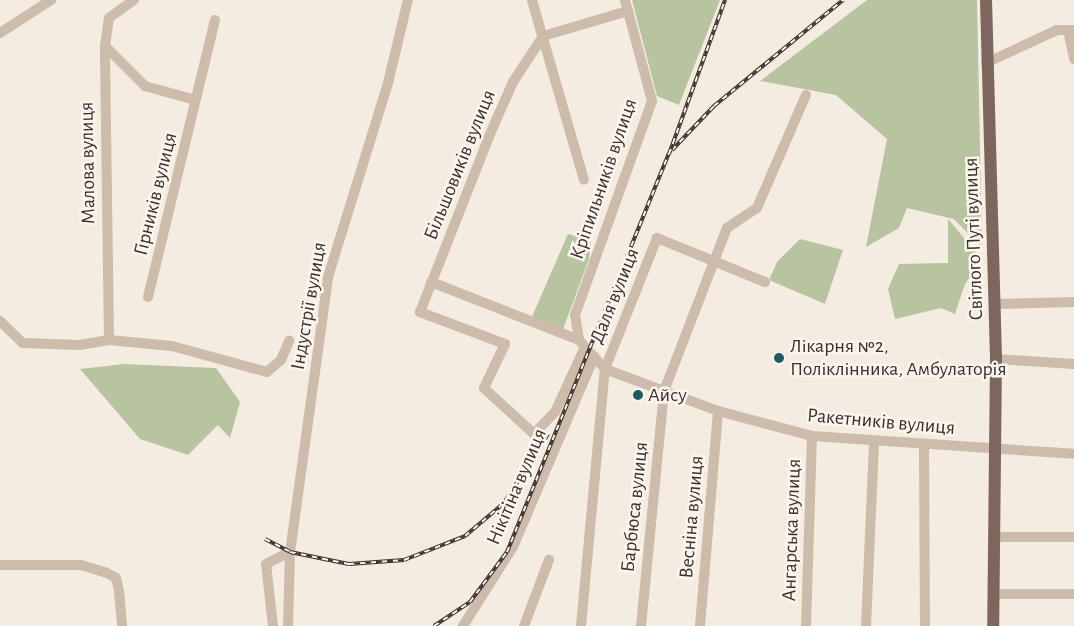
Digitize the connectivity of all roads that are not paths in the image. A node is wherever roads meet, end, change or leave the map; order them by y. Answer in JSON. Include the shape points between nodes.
{"nodes":[{"id":1,"x":51,"y":0,"type":"edge"},
{"id":2,"x":134,"y":0,"type":"edge"},
{"id":3,"x":408,"y":0,"type":"edge"},
{"id":4,"x":532,"y":0,"type":"edge"},
{"id":5,"x":986,"y":0,"type":"edge"},
{"id":6,"x":626,"y":5,"type":"edge"},
{"id":7,"x":215,"y":20,"type":"dead end"},
{"id":8,"x":1071,"y":30,"type":"edge"},
{"id":9,"x":0,"y":32,"type":"edge"},
{"id":10,"x":543,"y":36,"type":"junction"},
{"id":11,"x":105,"y":46,"type":"junction"},
{"id":12,"x":1074,"y":59,"type":"edge"},
{"id":13,"x":986,"y":63,"type":"junction"},
{"id":14,"x":806,"y":95,"type":"dead end"},
{"id":15,"x":192,"y":99,"type":"junction"},
{"id":16,"x":584,"y":180,"type":"dead end"},
{"id":17,"x":713,"y":261,"type":"junction"},
{"id":18,"x":432,"y":282,"type":"junction"},
{"id":19,"x":765,"y":282,"type":"dead end"},
{"id":20,"x":148,"y":297,"type":"dead end"},
{"id":21,"x":1074,"y":297,"type":"edge"},
{"id":22,"x":1074,"y":302,"type":"edge"},
{"id":23,"x":996,"y":304,"type":"junction"},
{"id":24,"x":0,"y":321,"type":"edge"},
{"id":25,"x":109,"y":340,"type":"junction"},
{"id":26,"x":289,"y":341,"type":"dead end"},
{"id":27,"x":582,"y":343,"type":"junction"},
{"id":28,"x":594,"y":357,"type":"junction"},
{"id":29,"x":996,"y":359,"type":"junction"},
{"id":30,"x":1074,"y":364,"type":"edge"},
{"id":31,"x":605,"y":369,"type":"junction"},
{"id":32,"x":664,"y":391,"type":"junction"},
{"id":33,"x":718,"y":411,"type":"junction"},
{"id":34,"x":812,"y":436,"type":"junction"},
{"id":35,"x":874,"y":442,"type":"junction"},
{"id":36,"x":924,"y":445,"type":"junction"},
{"id":37,"x":996,"y":448,"type":"junction"},
{"id":38,"x":1074,"y":454,"type":"edge"},
{"id":39,"x":994,"y":537,"type":"junction"},
{"id":40,"x":1074,"y":537,"type":"edge"},
{"id":41,"x":290,"y":552,"type":"junction"},
{"id":42,"x":549,"y":560,"type":"dead end"},
{"id":43,"x":0,"y":565,"type":"edge"},
{"id":44,"x":994,"y":594,"type":"junction"},
{"id":45,"x":1074,"y":594,"type":"edge"},
{"id":46,"x":122,"y":626,"type":"edge"},
{"id":47,"x":273,"y":626,"type":"edge"},
{"id":48,"x":288,"y":626,"type":"edge"},
{"id":49,"x":463,"y":626,"type":"edge"},
{"id":50,"x":524,"y":626,"type":"edge"},
{"id":51,"x":582,"y":626,"type":"edge"},
{"id":52,"x":641,"y":626,"type":"edge"},
{"id":53,"x":700,"y":626,"type":"edge"},
{"id":54,"x":806,"y":626,"type":"edge"},
{"id":55,"x":866,"y":626,"type":"edge"},
{"id":56,"x":925,"y":626,"type":"edge"},
{"id":57,"x":993,"y":626,"type":"edge"}],
"edges":[{"from":1,"to":9,"type":"street"},
{"from":2,"to":11,"type":"street","name":"Малова вулиця","via":[[109,18]]},
{"from":3,"to":41,"type":"street","name":"Індустрії вулиця","via":[[388,83],[328,277]]},
{"from":4,"to":10,"type":"street"},
{"from":5,"to":13,"type":"main road","name":"Світлого Путі вулиця"},
{"from":6,"to":10,"type":"street"},
{"from":6,"to":27,"type":"street","name":"Кріпильників вулиця","via":[[652,101],[575,315]]},
{"from":7,"to":15,"type":"street","name":"Гірників вулиця"},
{"from":8,"to":12,"type":"street"},
{"from":8,"to":13,"type":"street","via":[[1057,30]]},
{"from":10,"to":16,"type":"street"},
{"from":10,"to":18,"type":"street","name":"Більшовиків вулиця","via":[[513,82]]},
{"from":11,"to":15,"type":"street","via":[[145,86]]},
{"from":11,"to":25,"type":"street","name":"Малова вулиця"},
{"from":13,"to":23,"type":"main road","name":"Світлого Путі вулиця"},
{"from":14,"to":17,"type":"street","via":[[757,208],[728,228]]},
{"from":15,"to":20,"type":"street","name":"Гірників вулиця","via":[[185,152]]},
{"from":17,"to":19,"type":"street","name":"Даля вулиця"},
{"from":17,"to":31,"type":"street","name":"Даля вулиця","via":[[657,238]]},
{"from":17,"to":32,"type":"street"},
{"from":18,"to":27,"type":"street"},
{"from":18,"to":27,"type":"street","name":"Більшовиків вулиця","via":[[420,312],[505,344],[484,388],[534,434],[556,412]]},
{"from":21,"to":22,"type":"street"},
{"from":22,"to":23,"type":"street"},
{"from":23,"to":29,"type":"main road","name":"Світлого Путі вулиця"},
{"from":24,"to":25,"type":"street","via":[[23,343],[80,345]]},
{"from":25,"to":26,"type":"street","via":[[207,352],[267,372],[281,360]]},
{"from":27,"to":28,"type":"street"},
{"from":28,"to":31,"type":"street"},
{"from":28,"to":49,"type":"street","name":"Нікітіна вулиця","via":[[513,547]]},
{"from":29,"to":30,"type":"street"},
{"from":29,"to":37,"type":"main road","name":"Світлого Путі вулиця"},
{"from":31,"to":32,"type":"street","name":"Ракетників вулиця"},
{"from":31,"to":51,"type":"street"},
{"from":32,"to":33,"type":"street","name":"Ракетників вулиця"},
{"from":32,"to":52,"type":"street","name":"Барбюса вулиця"},
{"from":33,"to":34,"type":"street","name":"Ракетників вулиця"},
{"from":33,"to":53,"type":"street","name":"Весніна вулиця"},
{"from":34,"to":35,"type":"street","name":"Ракетників вулиця"},
{"from":34,"to":54,"type":"street","name":"Ангарська вулиця"},
{"from":35,"to":36,"type":"street","name":"Ракетників вулиця"},
{"from":35,"to":55,"type":"street"},
{"from":36,"to":37,"type":"street","name":"Ракетників вулиця"},
{"from":36,"to":56,"type":"street"},
{"from":37,"to":38,"type":"street","name":"Ракетників вулиця"},
{"from":37,"to":39,"type":"main road","name":"Світлого Путі вулиця"},
{"from":39,"to":40,"type":"street"},
{"from":39,"to":44,"type":"main road","name":"Світлого Путі вулиця"},
{"from":41,"to":47,"type":"street","via":[[266,564]]},
{"from":41,"to":48,"type":"street","name":"Індустрії вулиця"},
{"from":42,"to":50,"type":"street"},
{"from":43,"to":46,"type":"street","via":[[81,565],[108,573],[116,578],[120,591]]},
{"from":44,"to":45,"type":"street"},
{"from":44,"to":57,"type":"main road","name":"Світлого Путі вулиця"}]}
